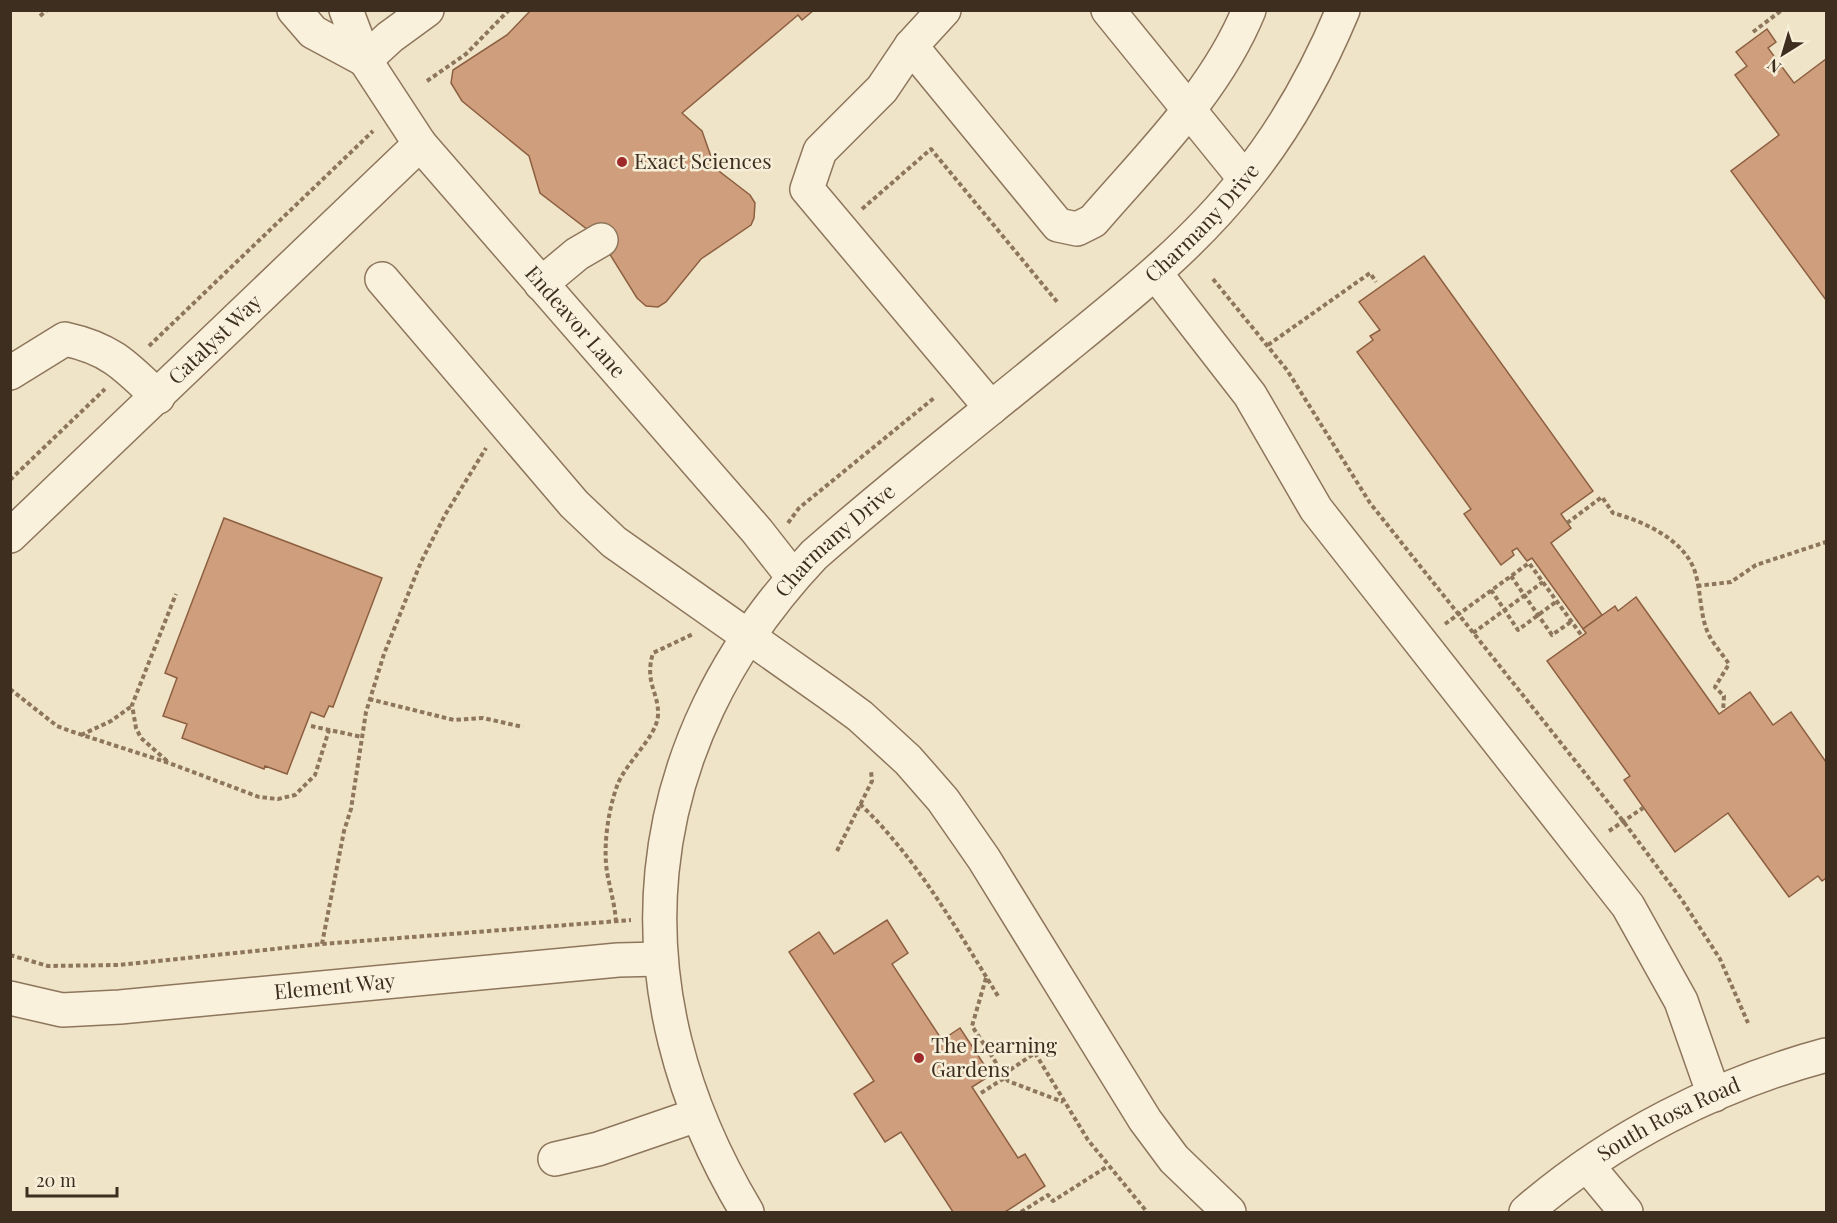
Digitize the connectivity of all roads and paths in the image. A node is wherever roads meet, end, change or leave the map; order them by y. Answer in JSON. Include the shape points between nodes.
{"nodes":[{"id":1,"x":47,"y":10,"type":"edge"},
{"id":2,"x":294,"y":10,"type":"edge"},
{"id":3,"x":346,"y":10,"type":"edge"},
{"id":4,"x":428,"y":10,"type":"edge"},
{"id":5,"x":509,"y":10,"type":"edge"},
{"id":6,"x":944,"y":10,"type":"edge"},
{"id":7,"x":1108,"y":10,"type":"edge"},
{"id":8,"x":1250,"y":10,"type":"edge"},
{"id":9,"x":1343,"y":10,"type":"edge"},
{"id":10,"x":1782,"y":10,"type":"edge"},
{"id":11,"x":40,"y":16,"type":"dead end"},
{"id":12,"x":1754,"y":32,"type":"dead end"},
{"id":13,"x":911,"y":46,"type":"junction"},
{"id":14,"x":365,"y":60,"type":"junction"},
{"id":15,"x":427,"y":81,"type":"dead end"},
{"id":16,"x":397,"y":109,"type":"junction"},
{"id":17,"x":1188,"y":111,"type":"junction"},
{"id":18,"x":420,"y":144,"type":"junction"},
{"id":19,"x":1245,"y":179,"type":"junction"},
{"id":20,"x":840,"y":228,"type":"junction"},
{"id":21,"x":601,"y":240,"type":"dead end"},
{"id":22,"x":1156,"y":274,"type":"junction"},
{"id":23,"x":382,"y":279,"type":"dead end"},
{"id":24,"x":1213,"y":279,"type":"dead end"},
{"id":25,"x":1377,"y":282,"type":"dead end"},
{"id":26,"x":541,"y":284,"type":"junction"},
{"id":27,"x":1058,"y":303,"type":"dead end"},
{"id":28,"x":1268,"y":345,"type":"junction"},
{"id":29,"x":127,"y":367,"type":"junction"},
{"id":30,"x":10,"y":373,"type":"edge"},
{"id":31,"x":158,"y":397,"type":"junction"},
{"id":32,"x":934,"y":398,"type":"dead end"},
{"id":33,"x":991,"y":408,"type":"junction"},
{"id":34,"x":502,"y":420,"type":"junction"},
{"id":35,"x":10,"y":480,"type":"edge"},
{"id":36,"x":1567,"y":523,"type":"dead end"},
{"id":37,"x":786,"y":526,"type":"dead end"},
{"id":38,"x":10,"y":536,"type":"edge"},
{"id":39,"x":1827,"y":542,"type":"edge"},
{"id":40,"x":1511,"y":576,"type":"junction"},
{"id":41,"x":793,"y":577,"type":"junction"},
{"id":42,"x":1543,"y":582,"type":"junction"},
{"id":43,"x":1697,"y":586,"type":"junction"},
{"id":44,"x":1491,"y":590,"type":"junction"},
{"id":45,"x":176,"y":594,"type":"dead end"},
{"id":46,"x":1525,"y":595,"type":"junction"},
{"id":47,"x":1557,"y":601,"type":"junction"},
{"id":48,"x":711,"y":610,"type":"junction"},
{"id":49,"x":1504,"y":610,"type":"junction"},
{"id":50,"x":1458,"y":615,"type":"junction"},
{"id":51,"x":1538,"y":615,"type":"junction"},
{"id":52,"x":1572,"y":621,"type":"junction"},
{"id":53,"x":1473,"y":633,"type":"junction"},
{"id":54,"x":747,"y":635,"type":"junction"},
{"id":55,"x":1582,"y":636,"type":"dead end"},
{"id":56,"x":1420,"y":642,"type":"junction"},
{"id":57,"x":10,"y":689,"type":"edge"},
{"id":58,"x":369,"y":699,"type":"junction"},
{"id":59,"x":132,"y":705,"type":"junction"},
{"id":60,"x":1723,"y":711,"type":"dead end"},
{"id":61,"x":311,"y":726,"type":"dead end"},
{"id":62,"x":523,"y":727,"type":"dead end"},
{"id":63,"x":329,"y":730,"type":"junction"},
{"id":64,"x":80,"y":735,"type":"junction"},
{"id":65,"x":362,"y":737,"type":"junction"},
{"id":66,"x":169,"y":763,"type":"junction"},
{"id":67,"x":867,"y":766,"type":"dead end"},
{"id":68,"x":860,"y":804,"type":"junction"},
{"id":69,"x":1643,"y":808,"type":"dead end"},
{"id":70,"x":1623,"y":821,"type":"junction"},
{"id":71,"x":1584,"y":849,"type":"junction"},
{"id":72,"x":837,"y":851,"type":"dead end"},
{"id":73,"x":634,"y":920,"type":"dead end"},
{"id":74,"x":616,"y":922,"type":"junction"},
{"id":75,"x":322,"y":944,"type":"junction"},
{"id":76,"x":10,"y":956,"type":"edge"},
{"id":77,"x":660,"y":959,"type":"junction"},
{"id":78,"x":986,"y":977,"type":"junction"},
{"id":79,"x":998,"y":996,"type":"dead end"},
{"id":80,"x":10,"y":998,"type":"edge"},
{"id":81,"x":1748,"y":1023,"type":"dead end"},
{"id":82,"x":1827,"y":1055,"type":"edge"},
{"id":83,"x":1005,"y":1075,"type":"junction"},
{"id":84,"x":981,"y":1093,"type":"dead end"},
{"id":85,"x":1714,"y":1095,"type":"junction"},
{"id":86,"x":1063,"y":1102,"type":"junction"},
{"id":87,"x":697,"y":1115,"type":"junction"},
{"id":88,"x":555,"y":1159,"type":"dead end"},
{"id":89,"x":1587,"y":1165,"type":"junction"},
{"id":90,"x":1107,"y":1166,"type":"junction"},
{"id":91,"x":747,"y":1212,"type":"edge"},
{"id":92,"x":1021,"y":1212,"type":"edge"},
{"id":93,"x":1147,"y":1212,"type":"edge"},
{"id":94,"x":1229,"y":1212,"type":"edge"},
{"id":95,"x":1526,"y":1212,"type":"edge"},
{"id":96,"x":1626,"y":1212,"type":"edge"}],
"edges":[{"from":1,"to":11,"type":"path"},
{"from":2,"to":14,"type":"street","name":"Endeavor Lane","via":[[313,32]]},
{"from":3,"to":14,"type":"street","name":"Endeavor Lane"},
{"from":4,"to":14,"type":"street"},
{"from":5,"to":15,"type":"path","via":[[466,54]]},
{"from":6,"to":13,"type":"street"},
{"from":7,"to":17,"type":"street"},
{"from":8,"to":17,"type":"street","via":[[1228,53]]},
{"from":9,"to":19,"type":"street","name":"Charmany Drive","via":[[1308,85]]},
{"from":10,"to":12,"type":"path"},
{"from":13,"to":17,"type":"street","via":[[1058,225],[1077,229],[1093,221]]},
{"from":13,"to":20,"type":"street","via":[[882,88],[820,151],[807,189]]},
{"from":14,"to":16,"type":"street","name":"Endeavor Lane"},
{"from":16,"to":18,"type":"street","name":"Endeavor Lane"},
{"from":16,"to":29,"type":"path"},
{"from":17,"to":19,"type":"street"},
{"from":18,"to":26,"type":"street","name":"Endeavor Lane"},
{"from":18,"to":31,"type":"street","name":"Catalyst Way"},
{"from":19,"to":22,"type":"street","name":"Charmany Drive"},
{"from":20,"to":27,"type":"path","via":[[931,149]]},
{"from":20,"to":33,"type":"street"},
{"from":21,"to":26,"type":"street"},
{"from":22,"to":33,"type":"street","name":"Charmany Drive"},
{"from":22,"to":56,"type":"street","via":[[1254,401],[1316,509]]},
{"from":23,"to":34,"type":"street"},
{"from":24,"to":28,"type":"path"},
{"from":25,"to":28,"type":"path","via":[[1370,273]]},
{"from":26,"to":41,"type":"street","name":"Endeavor Lane"},
{"from":28,"to":50,"type":"path","via":[[1370,503]]},
{"from":29,"to":30,"type":"street","via":[[95,345],[65,339]]},
{"from":29,"to":31,"type":"street"},
{"from":29,"to":35,"type":"path"},
{"from":31,"to":38,"type":"street","name":"Catalyst Way"},
{"from":32,"to":37,"type":"path","via":[[800,508]]},
{"from":33,"to":41,"type":"street","name":"Charmany Drive","via":[[846,526]]},
{"from":34,"to":48,"type":"street","via":[[574,504],[614,542]]},
{"from":34,"to":58,"type":"path","via":[[421,562]]},
{"from":36,"to":43,"type":"path","via":[[1602,497],[1612,513],[1653,529],[1684,554],[1694,569]]},
{"from":39,"to":43,"type":"path","via":[[1756,565],[1731,582]]},
{"from":40,"to":42,"type":"path","via":[[1529,563]]},
{"from":40,"to":44,"type":"path"},
{"from":40,"to":46,"type":"path"},
{"from":41,"to":54,"type":"street","name":"Charmany Drive"},
{"from":42,"to":46,"type":"path"},
{"from":42,"to":47,"type":"path"},
{"from":43,"to":60,"type":"path","via":[[1710,637],[1729,664],[1715,687],[1724,696]]},
{"from":44,"to":49,"type":"path"},
{"from":44,"to":50,"type":"path"},
{"from":45,"to":59,"type":"path"},
{"from":46,"to":49,"type":"path"},
{"from":46,"to":51,"type":"path"},
{"from":47,"to":51,"type":"path"},
{"from":47,"to":52,"type":"path"},
{"from":48,"to":54,"type":"street"},
{"from":48,"to":74,"type":"path","via":[[692,636],[653,653],[649,679],[658,715],[655,727],[623,771],[610,813],[607,870]]},
{"from":49,"to":51,"type":"path","via":[[1518,630]]},
{"from":49,"to":53,"type":"path"},
{"from":50,"to":53,"type":"path"},
{"from":50,"to":56,"type":"path"},
{"from":51,"to":52,"type":"path","via":[[1552,635]]},
{"from":52,"to":55,"type":"path"},
{"from":53,"to":70,"type":"path"},
{"from":54,"to":77,"type":"street","name":"Charmany Drive","via":[[720,680],[681,772],[660,903]]},
{"from":54,"to":94,"type":"street","via":[[860,716],[908,760],[943,800],[984,859],[1145,1120],[1174,1159]]},
{"from":56,"to":71,"type":"street"},
{"from":57,"to":64,"type":"path","via":[[57,726]]},
{"from":58,"to":62,"type":"path","via":[[454,720],[483,718]]},
{"from":58,"to":65,"type":"path"},
{"from":59,"to":64,"type":"path","via":[[111,721]]},
{"from":59,"to":66,"type":"path","via":[[141,738]]},
{"from":61,"to":63,"type":"path"},
{"from":63,"to":65,"type":"path"},
{"from":63,"to":66,"type":"path","via":[[315,775],[295,795],[278,799],[259,797]]},
{"from":64,"to":66,"type":"path"},
{"from":65,"to":75,"type":"path"},
{"from":67,"to":68,"type":"path","via":[[872,782]]},
{"from":68,"to":72,"type":"path"},
{"from":68,"to":78,"type":"path","via":[[879,822],[928,887]]},
{"from":69,"to":70,"type":"path"},
{"from":70,"to":71,"type":"path"},
{"from":70,"to":81,"type":"path","via":[[1708,938]]},
{"from":71,"to":85,"type":"street","via":[[1628,906],[1681,1001]]},
{"from":73,"to":74,"type":"path"},
{"from":74,"to":75,"type":"path"},
{"from":75,"to":76,"type":"path","via":[[77,967],[48,966]]},
{"from":77,"to":80,"type":"street","name":"Element Way","via":[[120,1007],[62,1010]]},
{"from":77,"to":87,"type":"street","name":"Charmany Drive","via":[[669,1019]]},
{"from":78,"to":79,"type":"path"},
{"from":78,"to":83,"type":"path","via":[[972,1026]]},
{"from":82,"to":85,"type":"street","name":"South Rosa Road","via":[[1791,1064]]},
{"from":83,"to":84,"type":"path"},
{"from":83,"to":86,"type":"path","via":[[1008,1081]]},
{"from":83,"to":86,"type":"path","via":[[1035,1053]]},
{"from":85,"to":89,"type":"street","name":"South Rosa Road","via":[[1633,1136]]},
{"from":86,"to":90,"type":"path"},
{"from":87,"to":88,"type":"street","via":[[598,1149]]},
{"from":87,"to":91,"type":"street","name":"Charmany Drive","via":[[723,1173]]},
{"from":89,"to":95,"type":"street","name":"South Rosa Road"},
{"from":89,"to":96,"type":"street"},
{"from":90,"to":92,"type":"path","via":[[1053,1201],[1048,1195]]},
{"from":90,"to":93,"type":"path"}]}
